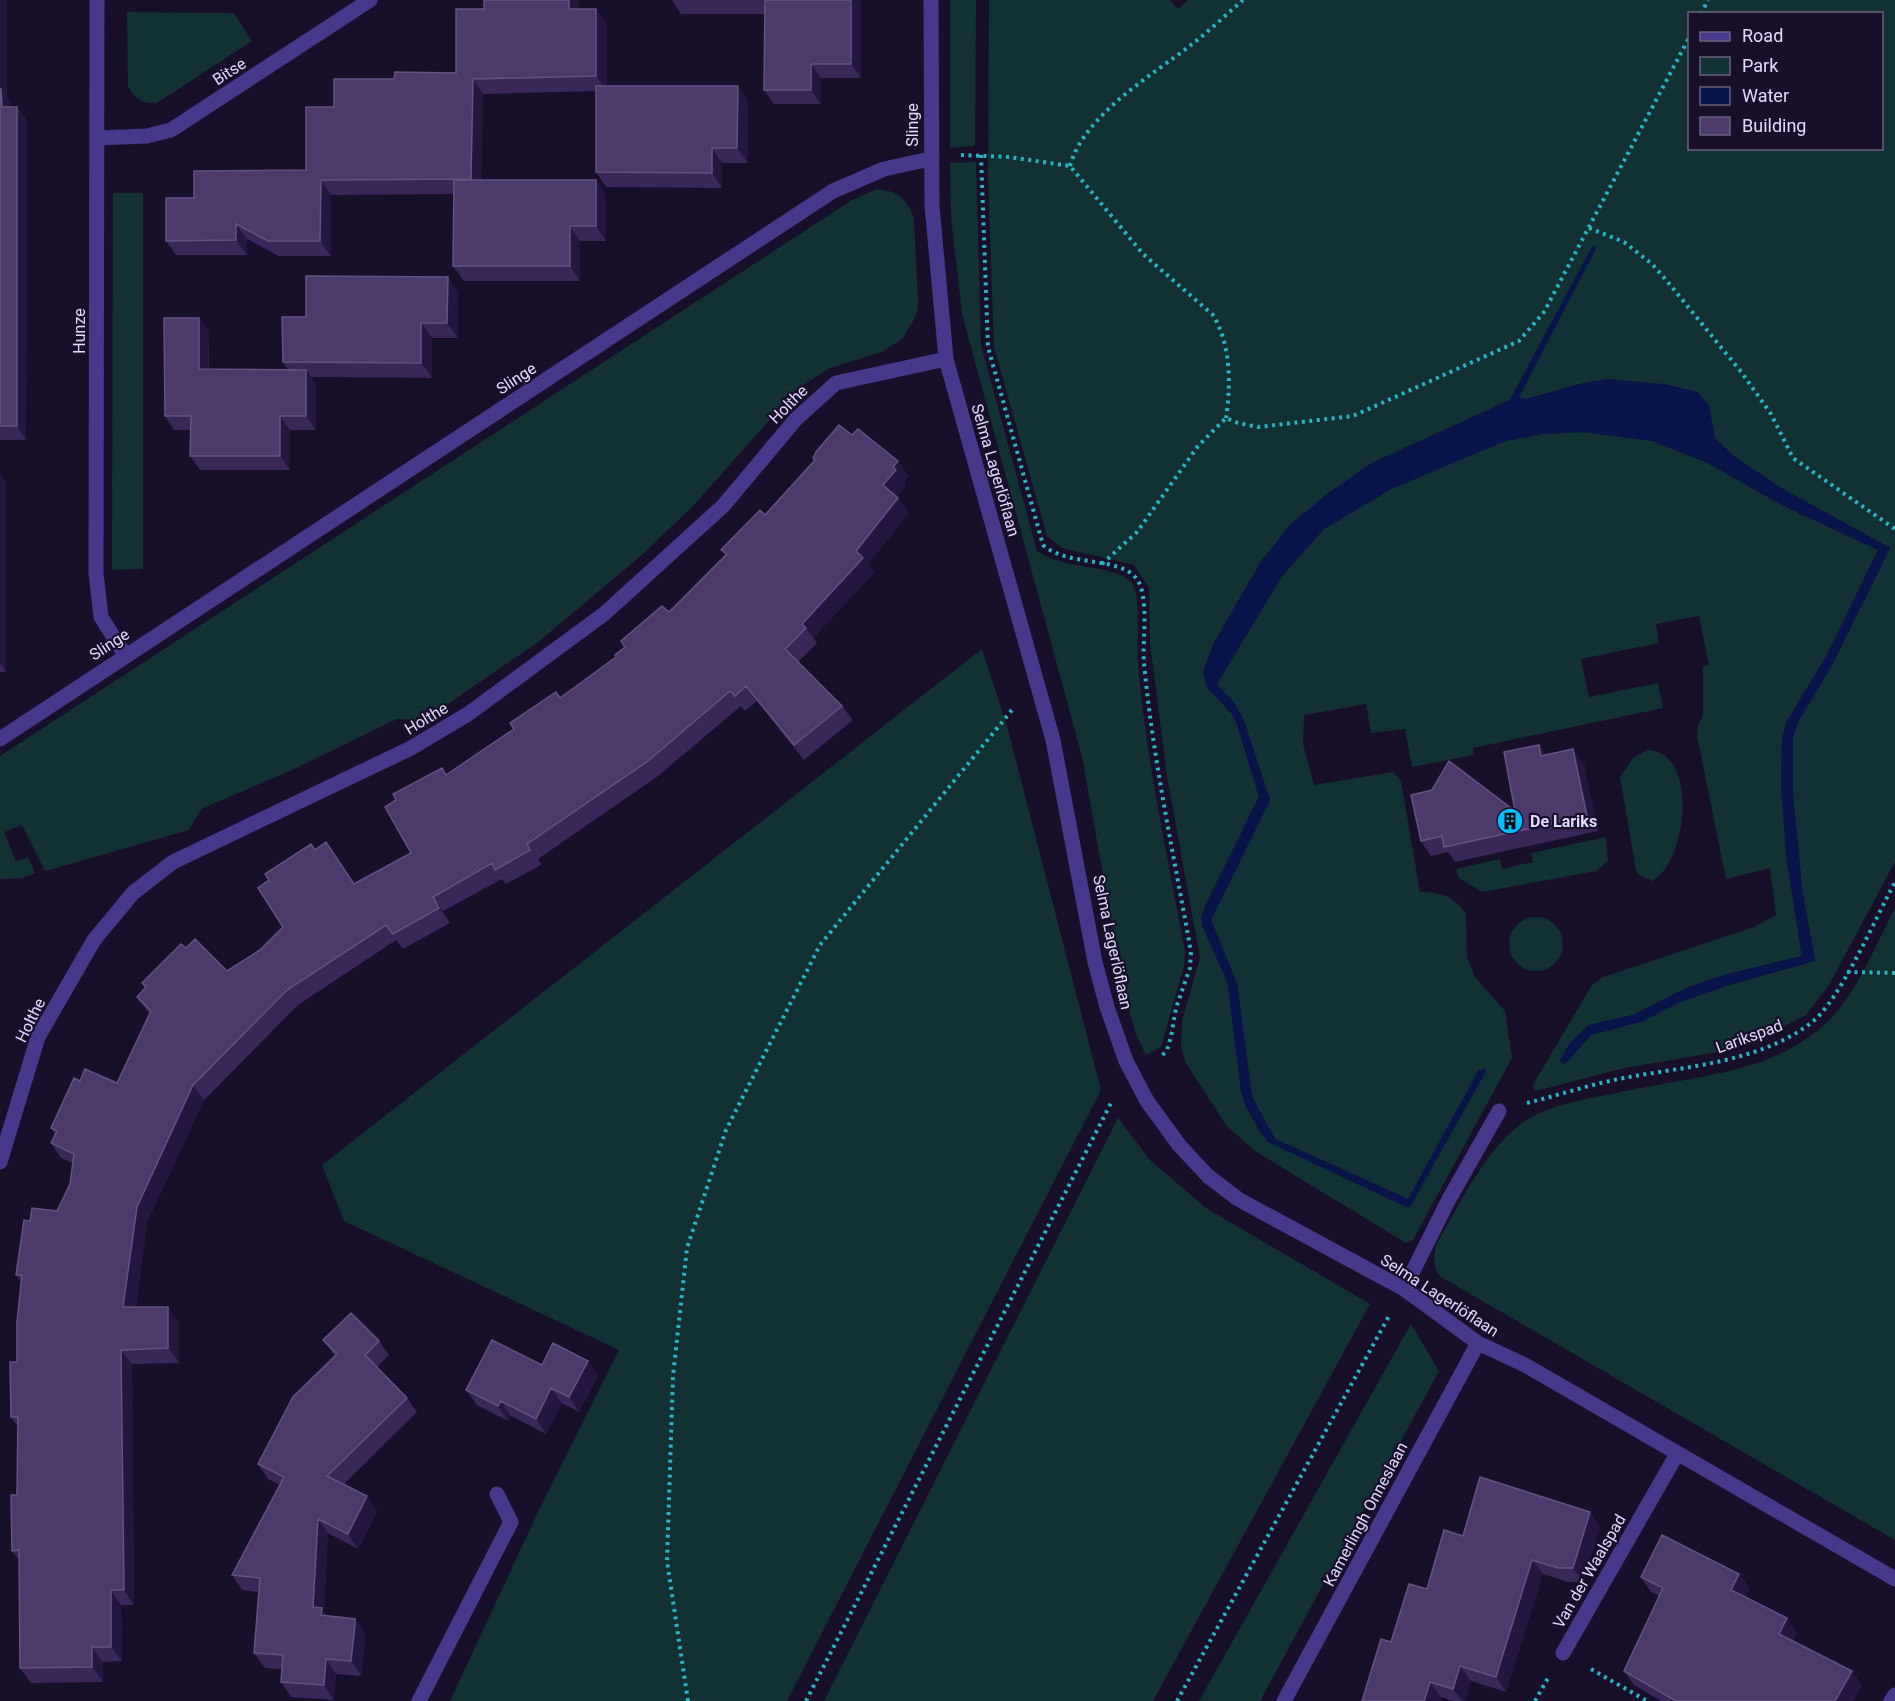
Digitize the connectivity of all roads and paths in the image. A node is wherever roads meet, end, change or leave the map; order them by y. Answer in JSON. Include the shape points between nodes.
{"nodes":[{"id":1,"x":97,"y":0,"type":"edge"},
{"id":2,"x":370,"y":0,"type":"edge"},
{"id":3,"x":931,"y":0,"type":"edge"},
{"id":4,"x":1243,"y":0,"type":"edge"},
{"id":5,"x":1688,"y":38,"type":"edge"},
{"id":6,"x":97,"y":138,"type":"junction"},
{"id":7,"x":981,"y":155,"type":"junction"},
{"id":8,"x":930,"y":159,"type":"junction"},
{"id":9,"x":1070,"y":166,"type":"junction"},
{"id":10,"x":1589,"y":228,"type":"junction"},
{"id":11,"x":946,"y":359,"type":"junction"},
{"id":12,"x":1226,"y":418,"type":"junction"},
{"id":13,"x":1895,"y":529,"type":"edge"},
{"id":14,"x":1102,"y":564,"type":"junction"},
{"id":15,"x":125,"y":655,"type":"junction"},
{"id":16,"x":1039,"y":686,"type":"junction"},
{"id":17,"x":0,"y":739,"type":"edge"},
{"id":18,"x":1895,"y":882,"type":"edge"},
{"id":19,"x":1847,"y":972,"type":"junction"},
{"id":20,"x":1895,"y":973,"type":"edge"},
{"id":21,"x":1134,"y":1079,"type":"junction"},
{"id":22,"x":1499,"y":1111,"type":"joint"},
{"id":23,"x":0,"y":1162,"type":"edge"},
{"id":24,"x":1404,"y":1289,"type":"junction"},
{"id":25,"x":1478,"y":1343,"type":"junction"},
{"id":26,"x":1677,"y":1454,"type":"junction"},
{"id":27,"x":497,"y":1494,"type":"dead end"},
{"id":28,"x":1895,"y":1579,"type":"edge"},
{"id":29,"x":1563,"y":1653,"type":"joint"},
{"id":30,"x":1895,"y":1695,"type":"edge"},
{"id":31,"x":419,"y":1701,"type":"edge"},
{"id":32,"x":688,"y":1701,"type":"edge"},
{"id":33,"x":806,"y":1701,"type":"edge"},
{"id":34,"x":1177,"y":1701,"type":"edge"},
{"id":35,"x":1284,"y":1701,"type":"edge"},
{"id":36,"x":1647,"y":1701,"type":"edge"},
{"id":37,"x":1892,"y":1701,"type":"edge"}],
"edges":[{"from":1,"to":6,"type":"street","name":"Hunze"},
{"from":2,"to":6,"type":"street","name":"Bitse","via":[[171,130],[147,136]]},
{"from":3,"to":8,"type":"street","name":"Slinge"},
{"from":4,"to":9,"type":"path","via":[[1194,44],[1119,100],[1084,137]]},
{"from":5,"to":10,"type":"path"},
{"from":6,"to":15,"type":"street","name":"Hunze","via":[[96,581],[101,617]]},
{"from":7,"to":8,"type":"path"},
{"from":7,"to":9,"type":"path"},
{"from":7,"to":14,"type":"path","via":[[988,347],[1038,529],[1043,545],[1054,555]]},
{"from":8,"to":11,"type":"street","name":"Selma Lagerlöflaan"},
{"from":8,"to":15,"type":"street","name":"Slinge","via":[[884,169],[833,191]]},
{"from":9,"to":12,"type":"path","via":[[1143,254],[1219,324],[1229,376]]},
{"from":10,"to":12,"type":"path","via":[[1538,321],[1519,341],[1506,348],[1353,416],[1258,427]]},
{"from":10,"to":13,"type":"path","via":[[1624,242],[1652,264],[1742,374],[1771,414],[1793,458]]},
{"from":11,"to":16,"type":"street","name":"Selma Lagerlöflaan"},
{"from":11,"to":23,"type":"street","name":"Holthe","via":[[836,383],[796,419],[723,506],[612,606],[468,714],[411,748],[173,862],[133,893],[94,940],[39,1037]]},
{"from":12,"to":14,"type":"path","via":[[1198,446],[1137,532]]},
{"from":14,"to":21,"type":"path","via":[[1125,569],[1135,576],[1142,591],[1144,662],[1154,743],[1191,952],[1167,1050]]},
{"from":15,"to":17,"type":"street","name":"Slinge"},
{"from":16,"to":21,"type":"street","name":"Selma Lagerlöflaan","via":[[1063,780],[1095,962]]},
{"from":16,"to":32,"type":"path","via":[[1022,698],[820,945],[726,1130],[687,1248],[673,1376],[667,1561]]},
{"from":18,"to":19,"type":"path","name":"Larikspad"},
{"from":19,"to":20,"type":"path"},
{"from":19,"to":22,"type":"path","name":"Larikspad","via":[[1812,1022],[1772,1044],[1731,1059],[1622,1078]]},
{"from":21,"to":24,"type":"street","name":"Selma Lagerlöflaan","via":[[1179,1145],[1208,1176],[1238,1199]]},
{"from":21,"to":33,"type":"path","via":[[1109,1104]]},
{"from":22,"to":24,"type":"street"},
{"from":24,"to":25,"type":"street","name":"Selma Lagerlöflaan"},
{"from":24,"to":34,"type":"path"},
{"from":25,"to":26,"type":"street","name":"Selma Lagerlöflaan","via":[[1525,1365]]},
{"from":25,"to":35,"type":"street","name":"Kamerlingh Onneslaan"},
{"from":26,"to":28,"type":"street","name":"Selma Lagerlöflaan"},
{"from":26,"to":29,"type":"street","name":"Van der Waalspad"},
{"from":27,"to":31,"type":"street","via":[[511,1521]]},
{"from":29,"to":36,"type":"path","name":"Van der Waalspad"},
{"from":30,"to":37,"type":"street"}]}
